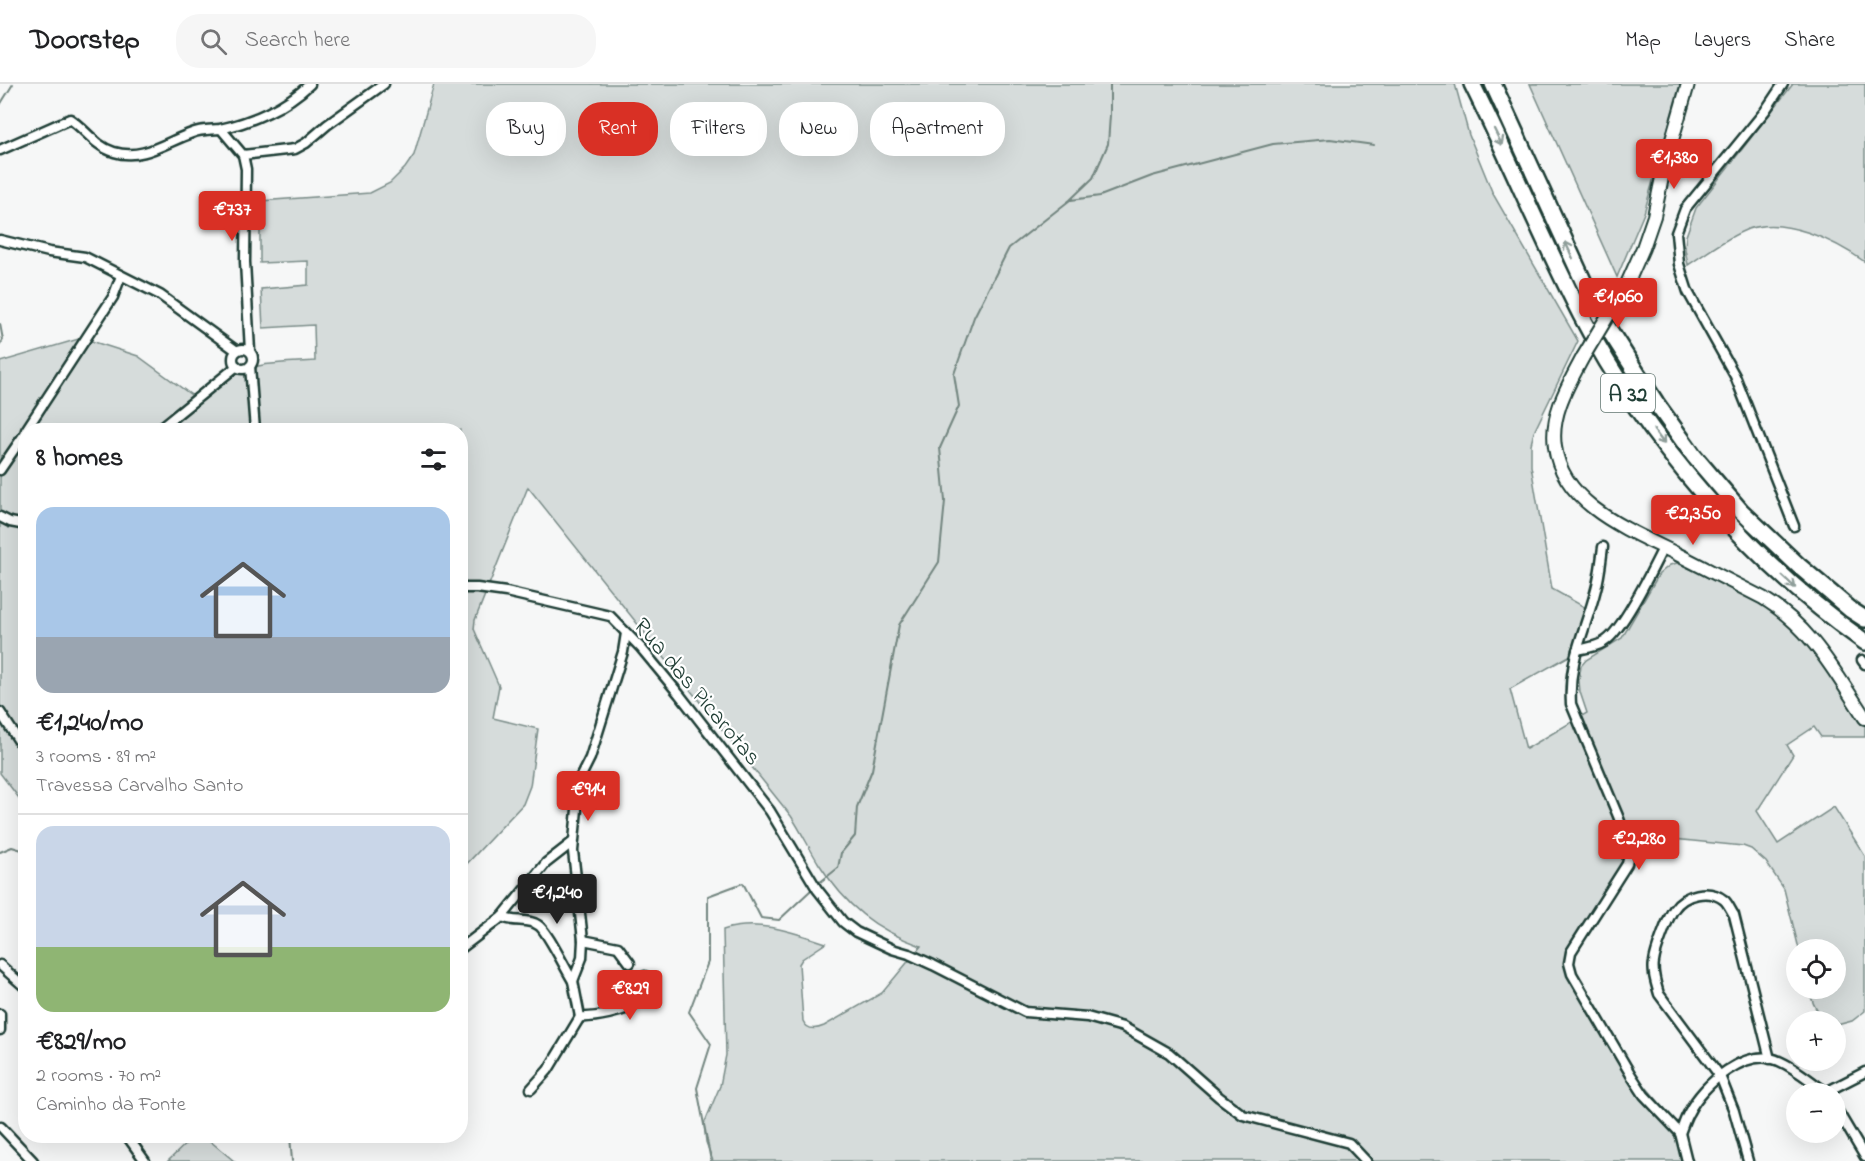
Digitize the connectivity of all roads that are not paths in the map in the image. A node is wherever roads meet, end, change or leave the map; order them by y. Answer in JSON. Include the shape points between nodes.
{"nodes":[{"id":1,"x":310,"y":84,"type":"edge"},
{"id":2,"x":384,"y":84,"type":"edge"},
{"id":3,"x":1472,"y":84,"type":"edge"},
{"id":4,"x":1493,"y":84,"type":"edge"},
{"id":5,"x":1688,"y":84,"type":"edge"},
{"id":6,"x":1783,"y":84,"type":"edge"},
{"id":7,"x":221,"y":129,"type":"junction"},
{"id":8,"x":0,"y":150,"type":"edge"},
{"id":9,"x":243,"y":155,"type":"junction"},
{"id":10,"x":0,"y":240,"type":"edge"},
{"id":11,"x":121,"y":276,"type":"junction"},
{"id":12,"x":237,"y":351,"type":"junction"},
{"id":13,"x":250,"y":351,"type":"junction"},
{"id":14,"x":237,"y":366,"type":"junction"},
{"id":15,"x":250,"y":366,"type":"junction"},
{"id":16,"x":31,"y":423,"type":"edge"},
{"id":17,"x":167,"y":423,"type":"edge"},
{"id":18,"x":254,"y":423,"type":"edge"},
{"id":19,"x":18,"y":443,"type":"edge"},
{"id":20,"x":0,"y":470,"type":"edge"},
{"id":21,"x":0,"y":517,"type":"edge"},
{"id":22,"x":18,"y":524,"type":"edge"},
{"id":23,"x":1794,"y":526,"type":"dead end"},
{"id":24,"x":1603,"y":547,"type":"dead end"},
{"id":25,"x":1663,"y":548,"type":"junction"},
{"id":26,"x":468,"y":588,"type":"edge"},
{"id":27,"x":1865,"y":619,"type":"edge"},
{"id":28,"x":626,"y":633,"type":"junction"},
{"id":29,"x":1865,"y":642,"type":"edge"},
{"id":30,"x":1577,"y":650,"type":"junction"},
{"id":31,"x":0,"y":712,"type":"edge"},
{"id":32,"x":1865,"y":718,"type":"edge"},
{"id":33,"x":18,"y":740,"type":"edge"},
{"id":34,"x":573,"y":842,"type":"junction"},
{"id":35,"x":502,"y":917,"type":"junction"},
{"id":36,"x":583,"y":940,"type":"junction"},
{"id":37,"x":468,"y":943,"type":"edge"},
{"id":38,"x":630,"y":963,"type":"dead end"},
{"id":39,"x":0,"y":966,"type":"edge"},
{"id":40,"x":645,"y":976,"type":"dead end"},
{"id":41,"x":18,"y":981,"type":"edge"},
{"id":42,"x":573,"y":981,"type":"junction"},
{"id":43,"x":0,"y":1014,"type":"edge"},
{"id":44,"x":580,"y":1017,"type":"junction"},
{"id":45,"x":0,"y":1030,"type":"edge"},
{"id":46,"x":1770,"y":1059,"type":"junction"},
{"id":47,"x":1865,"y":1071,"type":"edge"},
{"id":48,"x":1720,"y":1076,"type":"junction"},
{"id":49,"x":1812,"y":1083,"type":"edge"},
{"id":50,"x":1844,"y":1083,"type":"edge"},
{"id":51,"x":531,"y":1089,"type":"dead end"},
{"id":52,"x":0,"y":1125,"type":"edge"},
{"id":53,"x":1846,"y":1125,"type":"edge"},
{"id":54,"x":1680,"y":1133,"type":"junction"},
{"id":55,"x":132,"y":1143,"type":"edge"},
{"id":56,"x":1865,"y":1157,"type":"edge"},
{"id":57,"x":33,"y":1161,"type":"edge"},
{"id":58,"x":145,"y":1161,"type":"edge"},
{"id":59,"x":1366,"y":1161,"type":"edge"},
{"id":60,"x":1687,"y":1161,"type":"edge"},
{"id":61,"x":1748,"y":1161,"type":"edge"}],
"edges":[{"from":1,"to":7,"type":"street","via":[[280,107]]},
{"from":2,"to":9,"type":"street","via":[[295,149]]},
{"from":3,"to":29,"type":"highway","number":"A 32","one_way":true,"via":[[1582,316],[1641,412],[1729,522],[1791,584]]},
{"from":27,"to":4,"type":"highway","number":"A 32","one_way":true,"via":[[1799,567],[1741,511],[1656,403],[1597,311]]},
{"from":5,"to":25,"type":"main road","bridge":true,"via":[[1643,248],[1567,386],[1554,428],[1560,468],[1574,489],[1615,523]]},
{"from":6,"to":23,"type":"street","via":[[1685,209],[1676,233],[1679,264],[1688,292],[1739,384]]},
{"from":7,"to":8,"type":"street","via":[[195,131],[137,155],[101,146],[70,119]]},
{"from":7,"to":9,"type":"street"},
{"from":9,"to":13,"type":"street"},
{"from":10,"to":11,"type":"street","via":[[85,257]]},
{"from":11,"to":12,"type":"street","via":[[160,295]]},
{"from":11,"to":16,"type":"street","via":[[108,304]]},
{"from":12,"to":13,"type":"street"},
{"from":12,"to":14,"type":"street","via":[[233,358]]},
{"from":13,"to":15,"type":"street"},
{"from":14,"to":15,"type":"street"},
{"from":14,"to":17,"type":"street"},
{"from":15,"to":18,"type":"street"},
{"from":19,"to":20,"type":"street"},
{"from":21,"to":22,"type":"street"},
{"from":24,"to":30,"type":"street","via":[[1597,587]]},
{"from":25,"to":30,"type":"street","via":[[1614,634],[1599,644]]},
{"from":25,"to":32,"type":"main road","via":[[1782,609],[1813,640]]},
{"from":26,"to":28,"type":"street","name":"Rua das Picarotas","via":[[506,592],[610,616]]},
{"from":28,"to":34,"type":"street","via":[[590,758],[580,778]]},
{"from":28,"to":59,"type":"street","name":"Rua das Picarotas","via":[[770,811],[817,889],[856,932],[933,965],[1025,1012],[1087,1017],[1123,1027],[1169,1053],[1243,1114],[1349,1143]]},
{"from":30,"to":54,"type":"street","via":[[1571,675],[1571,704],[1630,850],[1627,864],[1570,952],[1569,963],[1631,1076]]},
{"from":31,"to":33,"type":"street"},
{"from":34,"to":35,"type":"street","via":[[546,863]]},
{"from":34,"to":36,"type":"street"},
{"from":35,"to":37,"type":"street"},
{"from":35,"to":42,"type":"street","via":[[538,924]]},
{"from":36,"to":38,"type":"street","via":[[618,947]]},
{"from":36,"to":42,"type":"street","via":[[582,958]]},
{"from":39,"to":41,"type":"street"},
{"from":40,"to":44,"type":"street","via":[[637,1003],[600,1016]]},
{"from":42,"to":44,"type":"street"},
{"from":43,"to":45,"type":"street"},
{"from":44,"to":51,"type":"street","via":[[548,1070]]},
{"from":46,"to":48,"type":"street","via":[[1742,1062]]},
{"from":46,"to":48,"type":"street","via":[[1734,915],[1724,900],[1712,894],[1696,894],[1674,909],[1654,962],[1654,979],[1659,994]]},
{"from":46,"to":49,"type":"street"},
{"from":47,"to":50,"type":"street"},
{"from":48,"to":54,"type":"street","via":[[1690,1110]]},
{"from":48,"to":61,"type":"street"},
{"from":52,"to":57,"type":"street"},
{"from":53,"to":56,"type":"street"},
{"from":54,"to":60,"type":"street"},
{"from":55,"to":58,"type":"street"}]}
